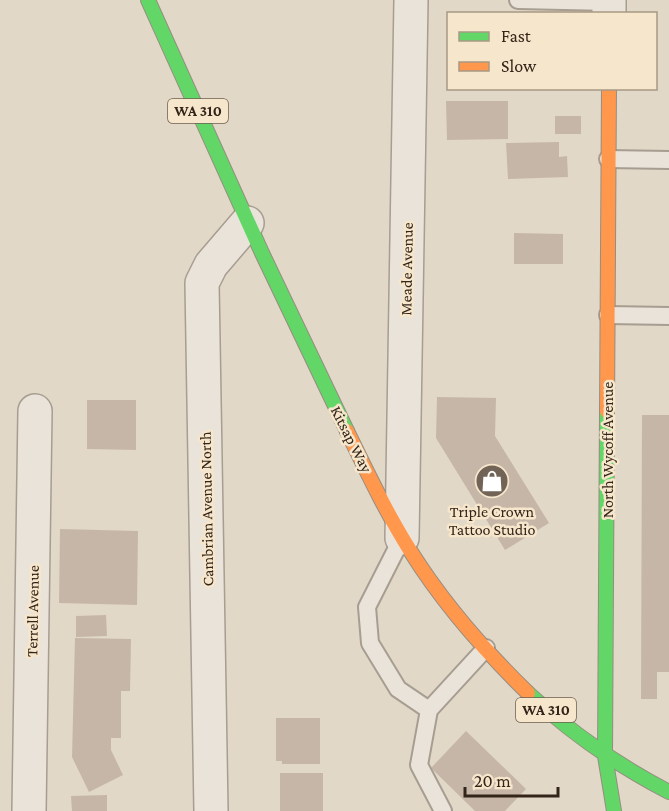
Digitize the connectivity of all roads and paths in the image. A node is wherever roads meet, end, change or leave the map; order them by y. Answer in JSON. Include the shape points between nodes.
{"nodes":[{"id":1,"x":148,"y":0,"type":"edge"},
{"id":2,"x":411,"y":0,"type":"edge"},
{"id":3,"x":518,"y":0,"type":"edge"},
{"id":4,"x":609,"y":5,"type":"edge"},
{"id":5,"x":609,"y":90,"type":"edge"},
{"id":6,"x":608,"y":159,"type":"junction"},
{"id":7,"x":669,"y":160,"type":"edge"},
{"id":8,"x":247,"y":223,"type":"junction"},
{"id":9,"x":608,"y":315,"type":"junction"},
{"id":10,"x":669,"y":316,"type":"edge"},
{"id":11,"x":35,"y":411,"type":"dead end"},
{"id":12,"x":402,"y":538,"type":"junction"},
{"id":13,"x":486,"y":648,"type":"junction"},
{"id":14,"x":429,"y":710,"type":"junction"},
{"id":15,"x":605,"y":756,"type":"junction"},
{"id":16,"x":669,"y":792,"type":"edge"},
{"id":17,"x":29,"y":811,"type":"edge"},
{"id":18,"x":211,"y":811,"type":"edge"},
{"id":19,"x":443,"y":811,"type":"edge"},
{"id":20,"x":614,"y":811,"type":"edge"}],
"edges":[{"from":1,"to":8,"type":"main road","name":"Kitsap Way","number":"WA 310"},
{"from":2,"to":12,"type":"street","name":"Meade Avenue"},
{"from":3,"to":4,"type":"lane"},
{"from":5,"to":6,"type":"main road","name":"North Wycoff Avenue"},
{"from":6,"to":7,"type":"lane"},
{"from":6,"to":9,"type":"main road","name":"North Wycoff Avenue"},
{"from":8,"to":12,"type":"main road","name":"Kitsap Way","number":"WA 310"},
{"from":8,"to":18,"type":"street","name":"Cambrian Avenue North","via":[[202,283]]},
{"from":9,"to":10,"type":"lane"},
{"from":9,"to":15,"type":"main road","name":"North Wycoff Avenue"},
{"from":11,"to":17,"type":"street","name":"Terrell Avenue"},
{"from":12,"to":13,"type":"main road","name":"Kitsap Way","number":"WA 310","via":[[438,592]]},
{"from":12,"to":14,"type":"lane","via":[[367,607],[370,643],[398,689]]},
{"from":13,"to":14,"type":"lane"},
{"from":13,"to":15,"type":"main road","name":"Kitsap Way","number":"WA 310","via":[[540,705]]},
{"from":14,"to":19,"type":"lane","via":[[419,765]]},
{"from":15,"to":16,"type":"main road","name":"Kitsap Way","number":"WA 310"},
{"from":15,"to":20,"type":"main road","name":"North Wycoff Avenue"}]}
